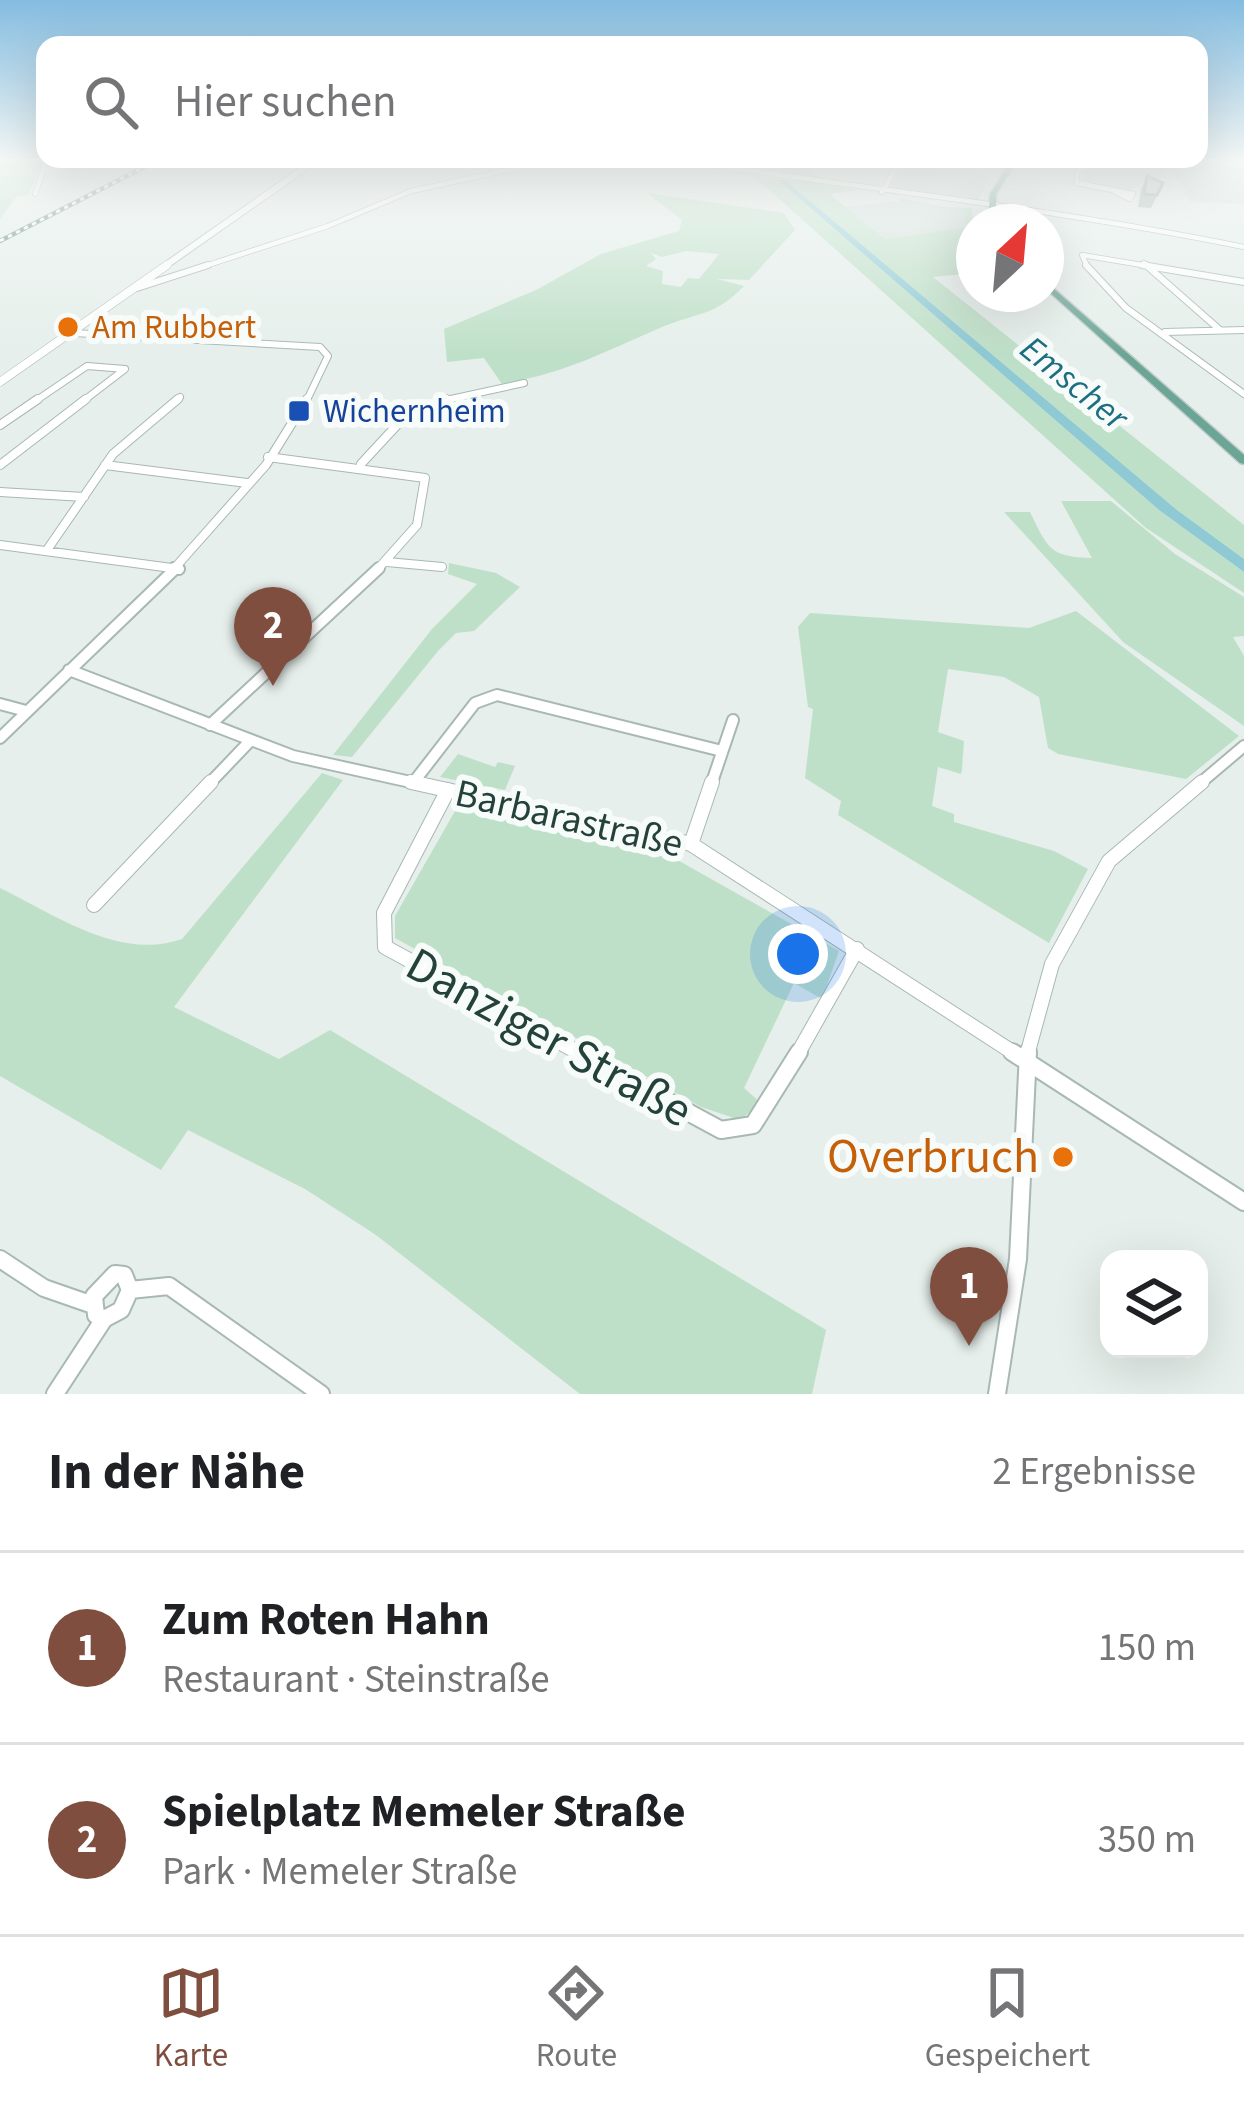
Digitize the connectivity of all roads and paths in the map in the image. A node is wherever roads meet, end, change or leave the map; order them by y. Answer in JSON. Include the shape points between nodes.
{"nodes":[{"id":1,"x":225,"y":225,"type":"edge"},
{"id":2,"x":330,"y":225,"type":"edge"},
{"id":3,"x":1136,"y":225,"type":"edge"},
{"id":4,"x":1244,"y":247,"type":"edge"},
{"id":5,"x":1144,"y":263,"type":"junction"},
{"id":6,"x":1244,"y":282,"type":"edge"},
{"id":7,"x":137,"y":288,"type":"junction"},
{"id":8,"x":1064,"y":301,"type":"edge"},
{"id":9,"x":1220,"y":330,"type":"junction"},
{"id":10,"x":1244,"y":330,"type":"edge"},
{"id":11,"x":1162,"y":332,"type":"junction"},
{"id":12,"x":74,"y":333,"type":"junction"},
{"id":13,"x":0,"y":382,"type":"edge"},
{"id":14,"x":524,"y":383,"type":"dead end"},
{"id":15,"x":1244,"y":394,"type":"edge"},
{"id":16,"x":180,"y":397,"type":"dead end"},
{"id":17,"x":0,"y":425,"type":"edge"},
{"id":18,"x":0,"y":450,"type":"edge"},
{"id":19,"x":16,"y":453,"type":"junction"},
{"id":20,"x":1244,"y":457,"type":"edge"},
{"id":21,"x":268,"y":458,"type":"junction"},
{"id":22,"x":362,"y":464,"type":"junction"},
{"id":23,"x":0,"y":465,"type":"edge"},
{"id":24,"x":105,"y":465,"type":"junction"},
{"id":25,"x":247,"y":483,"type":"junction"},
{"id":26,"x":0,"y":492,"type":"edge"},
{"id":27,"x":84,"y":497,"type":"junction"},
{"id":28,"x":0,"y":545,"type":"edge"},
{"id":29,"x":47,"y":550,"type":"junction"},
{"id":30,"x":387,"y":562,"type":"junction"},
{"id":31,"x":442,"y":567,"type":"dead end"},
{"id":32,"x":179,"y":569,"type":"junction"},
{"id":33,"x":69,"y":670,"type":"junction"},
{"id":34,"x":0,"y":704,"type":"edge"},
{"id":35,"x":26,"y":711,"type":"junction"},
{"id":36,"x":734,"y":720,"type":"dead end"},
{"id":37,"x":210,"y":725,"type":"junction"},
{"id":38,"x":0,"y":738,"type":"edge"},
{"id":39,"x":250,"y":741,"type":"junction"},
{"id":40,"x":1244,"y":746,"type":"edge"},
{"id":41,"x":722,"y":751,"type":"junction"},
{"id":42,"x":413,"y":783,"type":"junction"},
{"id":43,"x":448,"y":790,"type":"junction"},
{"id":44,"x":691,"y":844,"type":"junction"},
{"id":45,"x":94,"y":905,"type":"dead end"},
{"id":46,"x":857,"y":949,"type":"junction"},
{"id":47,"x":1025,"y":1061,"type":"junction"},
{"id":48,"x":1244,"y":1202,"type":"edge"},
{"id":49,"x":0,"y":1259,"type":"edge"},
{"id":50,"x":130,"y":1290,"type":"junction"},
{"id":51,"x":99,"y":1312,"type":"junction"},
{"id":52,"x":55,"y":1394,"type":"edge"},
{"id":53,"x":321,"y":1394,"type":"edge"},
{"id":54,"x":997,"y":1394,"type":"edge"}],
"edges":[{"from":1,"to":7,"type":"main road"},
{"from":2,"to":7,"type":"street"},
{"from":3,"to":4,"type":"street"},
{"from":5,"to":6,"type":"street"},
{"from":5,"to":9,"type":"street"},
{"from":5,"to":11,"type":"street","via":[[1082,256],[1106,292]]},
{"from":7,"to":12,"type":"main road"},
{"from":8,"to":20,"type":"main road"},
{"from":9,"to":10,"type":"street"},
{"from":9,"to":11,"type":"street"},
{"from":11,"to":15,"type":"street"},
{"from":12,"to":13,"type":"main road"},
{"from":12,"to":21,"type":"street","via":[[322,348],[328,356],[302,412]]},
{"from":14,"to":22,"type":"street","via":[[424,404]]},
{"from":16,"to":24,"type":"street"},
{"from":17,"to":19,"type":"street","via":[[87,366],[125,369]]},
{"from":18,"to":19,"type":"street"},
{"from":19,"to":23,"type":"street"},
{"from":21,"to":22,"type":"street"},
{"from":21,"to":25,"type":"street"},
{"from":22,"to":30,"type":"street","via":[[422,475],[427,484],[417,528]]},
{"from":24,"to":25,"type":"street"},
{"from":24,"to":27,"type":"street"},
{"from":25,"to":32,"type":"street"},
{"from":26,"to":27,"type":"street"},
{"from":27,"to":29,"type":"street"},
{"from":28,"to":29,"type":"street"},
{"from":29,"to":32,"type":"street"},
{"from":30,"to":31,"type":"street"},
{"from":30,"to":37,"type":"street"},
{"from":32,"to":33,"type":"street"},
{"from":33,"to":35,"type":"street"},
{"from":33,"to":37,"type":"street","name":"Barbarastraße"},
{"from":34,"to":35,"type":"street"},
{"from":35,"to":38,"type":"street"},
{"from":36,"to":41,"type":"street"},
{"from":37,"to":39,"type":"street","name":"Barbarastraße"},
{"from":39,"to":42,"type":"street","name":"Barbarastraße"},
{"from":39,"to":45,"type":"street"},
{"from":40,"to":47,"type":"street","via":[[1150,821],[1093,884],[1052,964]]},
{"from":41,"to":42,"type":"street","via":[[497,695],[475,703]]},
{"from":41,"to":44,"type":"street"},
{"from":42,"to":43,"type":"street","name":"Barbarastraße"},
{"from":43,"to":44,"type":"street","name":"Barbarastraße"},
{"from":43,"to":46,"type":"street","name":"Danziger Straße","via":[[384,913],[385,947],[721,1130],[753,1125],[768,1106]]},
{"from":44,"to":46,"type":"street","name":"Barbarastraße"},
{"from":46,"to":47,"type":"street","name":"Barbarastraße"},
{"from":47,"to":48,"type":"street","name":"Barbarastraße"},
{"from":47,"to":54,"type":"street","via":[[1018,1259]]},
{"from":49,"to":51,"type":"street"},
{"from":50,"to":51,"type":"street","via":[[121,1310]]},
{"from":50,"to":51,"type":"street","via":[[115,1274],[99,1286]]},
{"from":50,"to":53,"type":"street","via":[[169,1286]]},
{"from":51,"to":52,"type":"street"}]}
